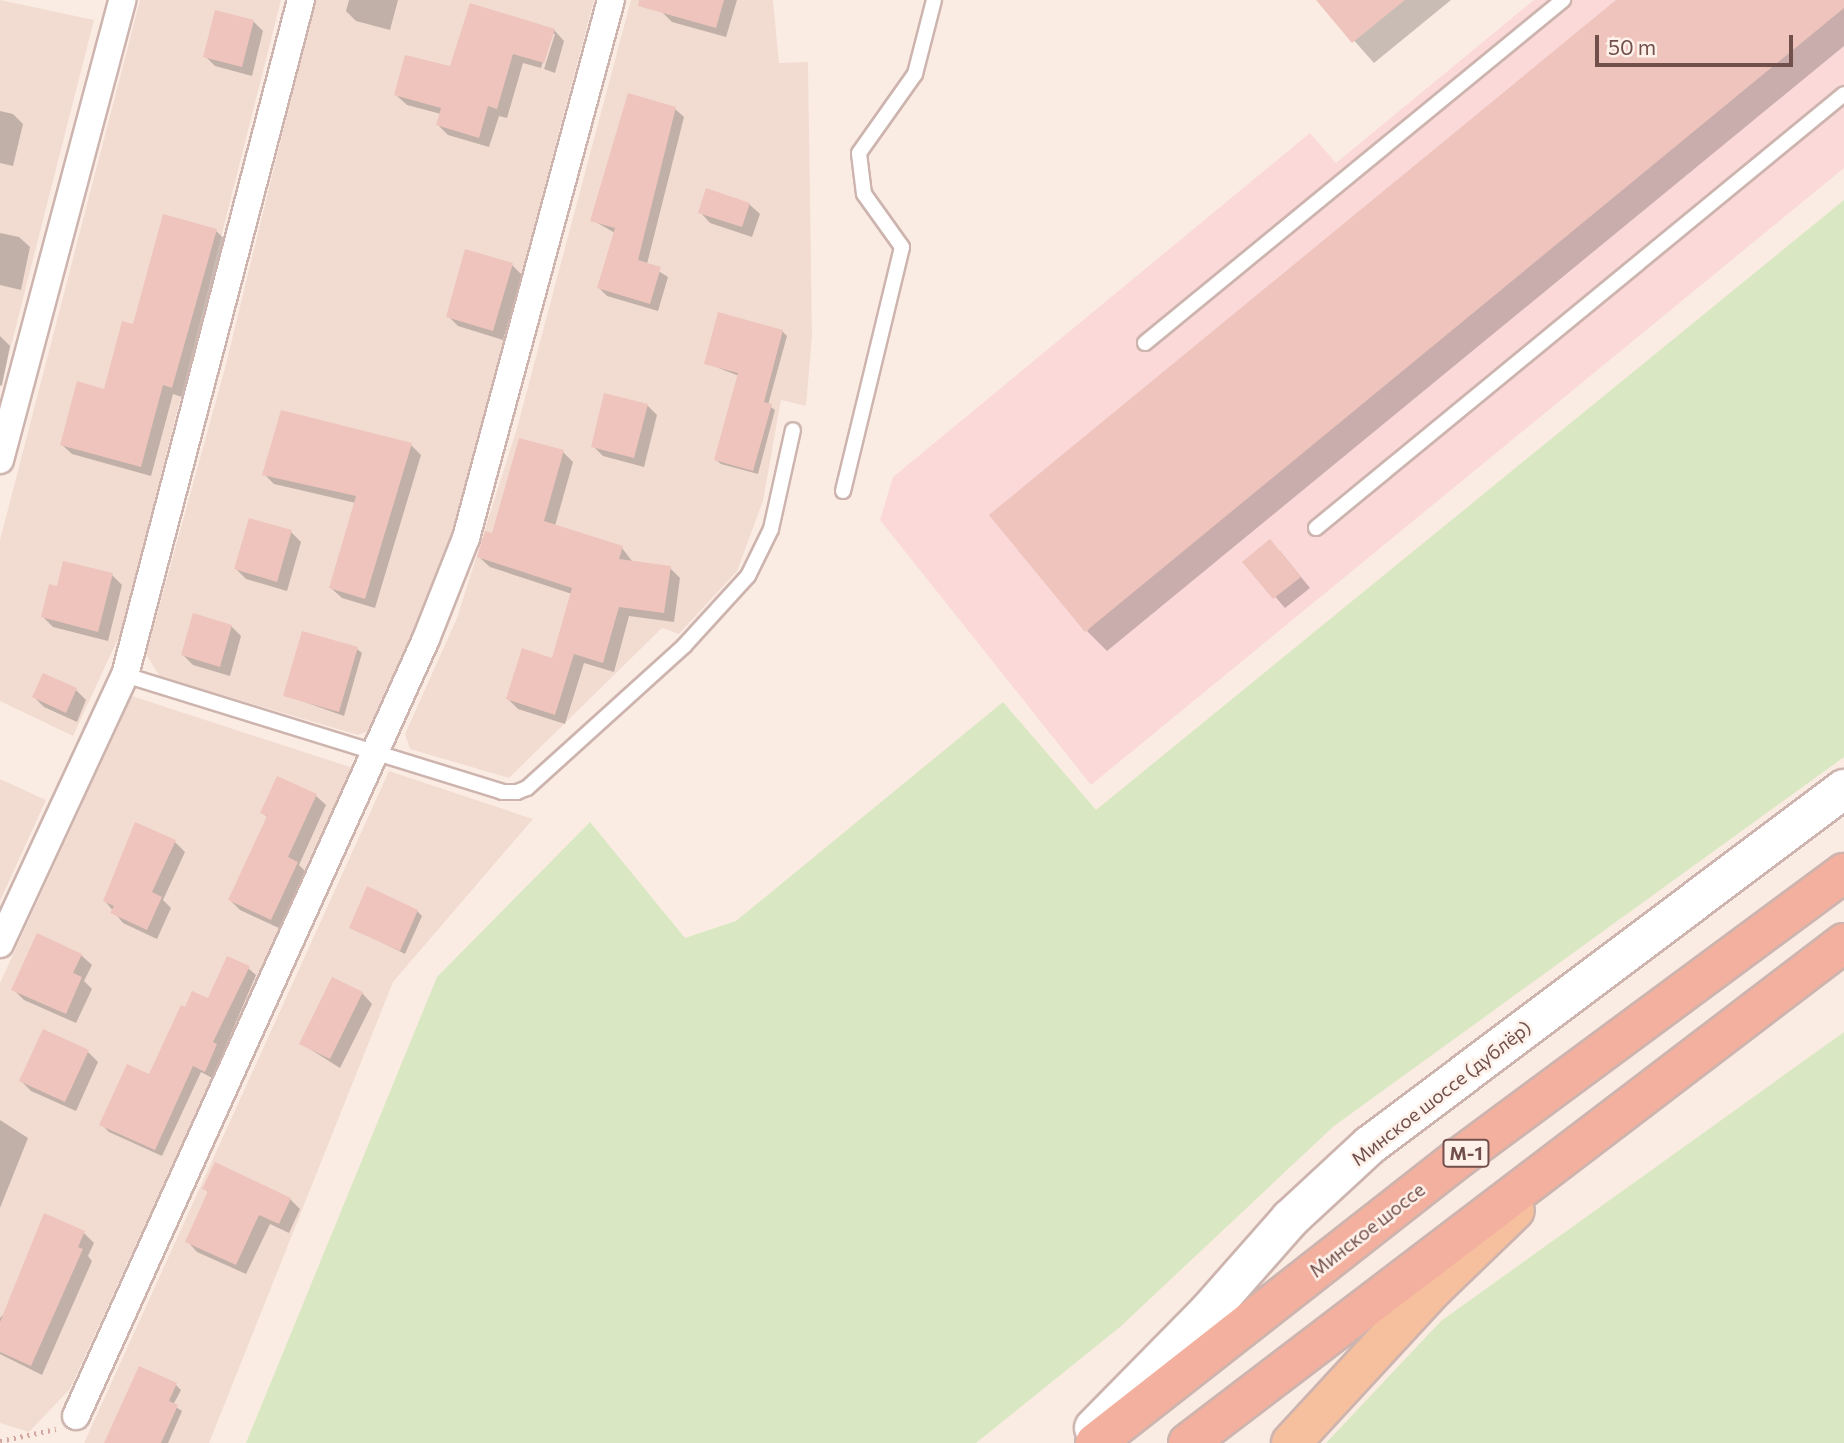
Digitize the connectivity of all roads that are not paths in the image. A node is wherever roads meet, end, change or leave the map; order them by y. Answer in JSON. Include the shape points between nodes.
{"nodes":[{"id":1,"x":122,"y":0,"type":"edge"},
{"id":2,"x":301,"y":0,"type":"edge"},
{"id":3,"x":611,"y":0,"type":"edge"},
{"id":4,"x":934,"y":0,"type":"edge"},
{"id":5,"x":1563,"y":0,"type":"edge"},
{"id":6,"x":1844,"y":94,"type":"edge"},
{"id":7,"x":1145,"y":344,"type":"dead end"},
{"id":8,"x":793,"y":430,"type":"dead end"},
{"id":9,"x":0,"y":460,"type":"edge"},
{"id":10,"x":843,"y":491,"type":"dead end"},
{"id":11,"x":1316,"y":528,"type":"dead end"},
{"id":12,"x":125,"y":675,"type":"junction"},
{"id":13,"x":375,"y":751,"type":"junction"},
{"id":14,"x":1844,"y":789,"type":"edge"},
{"id":15,"x":1844,"y":873,"type":"edge"},
{"id":16,"x":1844,"y":943,"type":"edge"},
{"id":17,"x":0,"y":944,"type":"edge"},
{"id":18,"x":1645,"y":1090,"type":"junction"},
{"id":19,"x":76,"y":1416,"type":"road end"},
{"id":20,"x":1079,"y":1443,"type":"edge"},
{"id":21,"x":1096,"y":1443,"type":"edge"},
{"id":22,"x":1188,"y":1443,"type":"edge"},
{"id":23,"x":1291,"y":1443,"type":"edge"}],
"edges":[{"from":1,"to":9,"type":"street"},
{"from":2,"to":12,"type":"street"},
{"from":3,"to":13,"type":"street","via":[[466,538]]},
{"from":4,"to":10,"type":"lane","via":[[915,74],[859,153],[864,194],[902,247]]},
{"from":5,"to":7,"type":"lane"},
{"from":6,"to":11,"type":"lane"},
{"from":8,"to":13,"type":"lane","via":[[771,529],[748,576],[684,646],[527,788],[502,792]]},
{"from":12,"to":13,"type":"lane"},
{"from":12,"to":17,"type":"street"},
{"from":13,"to":19,"type":"street"},
{"from":14,"to":20,"type":"main road","name":"Минское шоссе (дублёр)","via":[[1370,1145],[1290,1219],[1209,1311]]},
{"from":15,"to":21,"type":"highway","name":"Минское шоссе","number":"М-1","via":[[1460,1157]]},
{"from":16,"to":18,"type":"highway"},
{"from":18,"to":22,"type":"highway"},
{"from":18,"to":23,"type":"main road","via":[[1434,1289]]}]}
